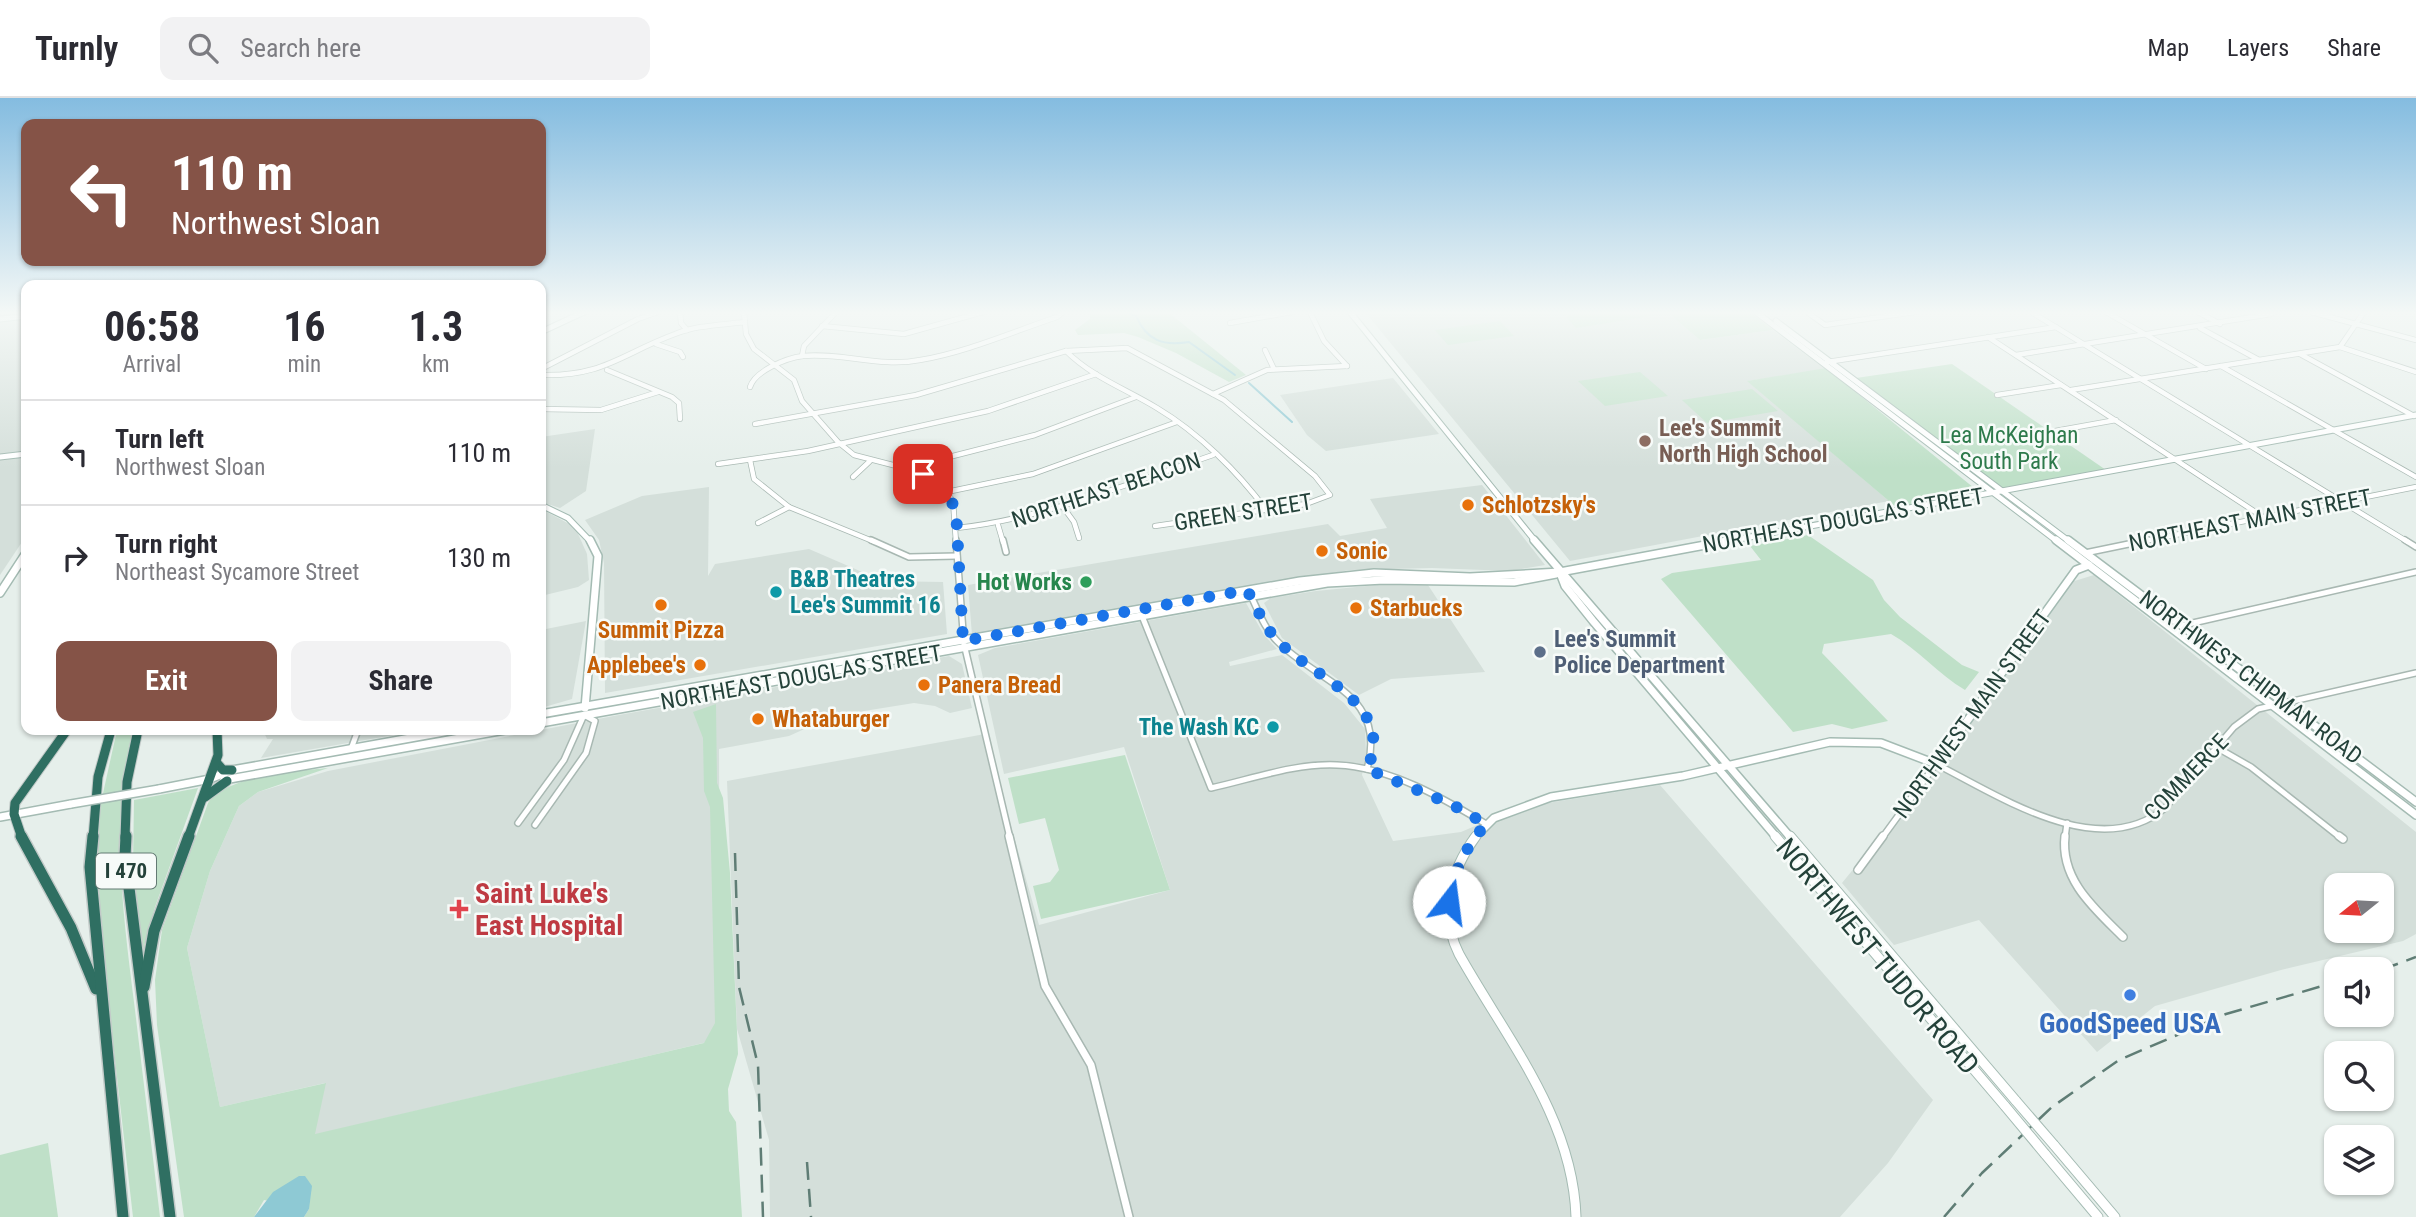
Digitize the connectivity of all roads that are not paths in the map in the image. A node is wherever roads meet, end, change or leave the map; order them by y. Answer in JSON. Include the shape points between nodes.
{"nodes":[{"id":1,"x":618,"y":364,"type":"edge"},
{"id":2,"x":1023,"y":364,"type":"edge"},
{"id":3,"x":1079,"y":364,"type":"edge"},
{"id":4,"x":1157,"y":364,"type":"edge"},
{"id":5,"x":1272,"y":364,"type":"edge"},
{"id":6,"x":1392,"y":364,"type":"edge"},
{"id":7,"x":1829,"y":364,"type":"edge"},
{"id":8,"x":1829,"y":364,"type":"edge"},
{"id":9,"x":2030,"y":364,"type":"edge"},
{"id":10,"x":2117,"y":364,"type":"edge"},
{"id":11,"x":2198,"y":364,"type":"edge"},
{"id":12,"x":2232,"y":364,"type":"edge"},
{"id":13,"x":2319,"y":364,"type":"edge"},
{"id":14,"x":2392,"y":364,"type":"edge"},
{"id":15,"x":776,"y":365,"type":"joint"},
{"id":16,"x":1347,"y":366,"type":"edge"},
{"id":17,"x":2221,"y":366,"type":"junction"},
{"id":18,"x":1274,"y":369,"type":"junction"},
{"id":19,"x":2206,"y":369,"type":"junction"},
{"id":20,"x":607,"y":370,"type":"junction"},
{"id":21,"x":2416,"y":372,"type":"edge"},
{"id":22,"x":1096,"y":374,"type":"junction"},
{"id":23,"x":546,"y":375,"type":"edge"},
{"id":24,"x":2143,"y":380,"type":"junction"},
{"id":25,"x":2061,"y":385,"type":"junction"},
{"id":26,"x":750,"y":387,"type":"dead end"},
{"id":27,"x":2070,"y":391,"type":"junction"},
{"id":28,"x":657,"y":392,"type":"junction"},
{"id":29,"x":1213,"y":394,"type":"junction"},
{"id":30,"x":1997,"y":395,"type":"dead end"},
{"id":31,"x":1136,"y":397,"type":"junction"},
{"id":32,"x":546,"y":410,"type":"edge"},
{"id":33,"x":812,"y":413,"type":"junction"},
{"id":34,"x":2415,"y":416,"type":"edge"},
{"id":35,"x":680,"y":419,"type":"dead end"},
{"id":36,"x":2116,"y":420,"type":"junction"},
{"id":37,"x":1177,"y":422,"type":"junction"},
{"id":38,"x":755,"y":424,"type":"dead end"},
{"id":39,"x":2334,"y":430,"type":"junction"},
{"id":40,"x":2055,"y":431,"type":"dead end"},
{"id":41,"x":838,"y":442,"type":"junction"},
{"id":42,"x":2251,"y":446,"type":"junction"},
{"id":43,"x":21,"y":455,"type":"edge"},
{"id":44,"x":1213,"y":455,"type":"junction"},
{"id":45,"x":0,"y":457,"type":"edge"},
{"id":46,"x":750,"y":460,"type":"junction"},
{"id":47,"x":2176,"y":460,"type":"junction"},
{"id":48,"x":870,"y":461,"type":"junction"},
{"id":49,"x":718,"y":464,"type":"dead end"},
{"id":50,"x":923,"y":474,"type":"junction"},
{"id":51,"x":853,"y":477,"type":"dead end"},
{"id":52,"x":2416,"y":477,"type":"edge"},
{"id":53,"x":2416,"y":487,"type":"edge"},
{"id":54,"x":2001,"y":492,"type":"junction"},
{"id":55,"x":949,"y":493,"type":"junction"},
{"id":56,"x":1992,"y":493,"type":"junction"},
{"id":57,"x":913,"y":499,"type":"dead end"},
{"id":58,"x":2342,"y":502,"type":"junction"},
{"id":59,"x":1063,"y":507,"type":"junction"},
{"id":60,"x":546,"y":508,"type":"edge"},
{"id":61,"x":789,"y":508,"type":"junction"},
{"id":62,"x":1267,"y":511,"type":"junction"},
{"id":63,"x":2263,"y":517,"type":"junction"},
{"id":64,"x":758,"y":523,"type":"dead end"},
{"id":65,"x":998,"y":525,"type":"junction"},
{"id":66,"x":1155,"y":526,"type":"dead end"},
{"id":67,"x":957,"y":528,"type":"junction"},
{"id":68,"x":1079,"y":538,"type":"dead end"},
{"id":69,"x":2416,"y":547,"type":"edge"},
{"id":70,"x":1006,"y":552,"type":"dead end"},
{"id":71,"x":2085,"y":553,"type":"junction"},
{"id":72,"x":957,"y":556,"type":"junction"},
{"id":73,"x":21,"y":560,"type":"edge"},
{"id":74,"x":2089,"y":565,"type":"junction"},
{"id":75,"x":1560,"y":572,"type":"junction"},
{"id":76,"x":2416,"y":572,"type":"edge"},
{"id":77,"x":2130,"y":584,"type":"junction"},
{"id":78,"x":0,"y":593,"type":"edge"},
{"id":79,"x":1249,"y":593,"type":"junction"},
{"id":80,"x":1152,"y":607,"type":"junction"},
{"id":81,"x":1142,"y":616,"type":"junction"},
{"id":82,"x":1593,"y":621,"type":"junction"},
{"id":83,"x":2184,"y":625,"type":"junction"},
{"id":84,"x":1613,"y":629,"type":"junction"},
{"id":85,"x":964,"y":644,"type":"junction"},
{"id":86,"x":2416,"y":673,"type":"edge"},
{"id":87,"x":2285,"y":703,"type":"junction"},
{"id":88,"x":2275,"y":705,"type":"junction"},
{"id":89,"x":585,"y":706,"type":"junction"},
{"id":90,"x":546,"y":713,"type":"edge"},
{"id":91,"x":584,"y":715,"type":"junction"},
{"id":92,"x":546,"y":722,"type":"edge"},
{"id":93,"x":63,"y":735,"type":"edge"},
{"id":94,"x":109,"y":735,"type":"edge"},
{"id":95,"x":137,"y":735,"type":"edge"},
{"id":96,"x":218,"y":735,"type":"edge"},
{"id":97,"x":356,"y":735,"type":"edge"},
{"id":98,"x":419,"y":735,"type":"edge"},
{"id":99,"x":474,"y":735,"type":"edge"},
{"id":100,"x":2216,"y":747,"type":"junction"},
{"id":101,"x":351,"y":749,"type":"junction"},
{"id":102,"x":216,"y":762,"type":"junction"},
{"id":103,"x":1730,"y":764,"type":"junction"},
{"id":104,"x":1936,"y":764,"type":"junction"},
{"id":105,"x":1719,"y":767,"type":"junction"},
{"id":106,"x":1367,"y":769,"type":"junction"},
{"id":107,"x":230,"y":775,"type":"junction"},
{"id":108,"x":209,"y":779,"type":"junction"},
{"id":109,"x":201,"y":801,"type":"junction"},
{"id":110,"x":2416,"y":802,"type":"edge"},
{"id":111,"x":2416,"y":814,"type":"edge"},
{"id":112,"x":13,"y":815,"type":"junction"},
{"id":113,"x":0,"y":817,"type":"edge"},
{"id":114,"x":518,"y":823,"type":"dead end"},
{"id":115,"x":2067,"y":823,"type":"junction"},
{"id":116,"x":1486,"y":824,"type":"junction"},
{"id":117,"x":536,"y":825,"type":"dead end"},
{"id":118,"x":2343,"y":839,"type":"dead end"},
{"id":119,"x":1858,"y":870,"type":"dead end"},
{"id":120,"x":1836,"y":888,"type":"junction"},
{"id":121,"x":1826,"y":895,"type":"junction"},
{"id":122,"x":2123,"y":937,"type":"dead end"},
{"id":123,"x":101,"y":1001,"type":"junction"},
{"id":124,"x":144,"y":1013,"type":"junction"},
{"id":125,"x":123,"y":1217,"type":"edge"},
{"id":126,"x":170,"y":1217,"type":"edge"},
{"id":127,"x":1129,"y":1217,"type":"edge"},
{"id":128,"x":1576,"y":1217,"type":"edge"},
{"id":129,"x":2098,"y":1217,"type":"edge"},
{"id":130,"x":2115,"y":1217,"type":"edge"}],
"edges":[{"from":1,"to":20,"type":"street"},
{"from":2,"to":33,"type":"street","via":[[947,388]]},
{"from":3,"to":22,"type":"street"},
{"from":4,"to":29,"type":"street"},
{"from":5,"to":18,"type":"street"},
{"from":6,"to":75,"type":"main road"},
{"from":7,"to":54,"type":"main road","name":"NORTHWEST CHIPMAN ROAD"},
{"from":8,"to":56,"type":"main road"},
{"from":9,"to":25,"type":"street"},
{"from":10,"to":24,"type":"street"},
{"from":11,"to":19,"type":"street"},
{"from":12,"to":17,"type":"street"},
{"from":13,"to":34,"type":"street"},
{"from":14,"to":21,"type":"street"},
{"from":15,"to":26,"type":"street","via":[[756,375]]},
{"from":15,"to":33,"type":"street","via":[[794,380]]},
{"from":16,"to":18,"type":"street"},
{"from":17,"to":19,"type":"street"},
{"from":17,"to":39,"type":"street"},
{"from":18,"to":29,"type":"street"},
{"from":19,"to":24,"type":"street"},
{"from":20,"to":23,"type":"street","via":[[575,377]]},
{"from":20,"to":28,"type":"street"},
{"from":22,"to":31,"type":"street"},
{"from":22,"to":41,"type":"street","via":[[988,411]]},
{"from":24,"to":27,"type":"street"},
{"from":24,"to":42,"type":"street"},
{"from":25,"to":27,"type":"street"},
{"from":25,"to":30,"type":"street"},
{"from":27,"to":36,"type":"street"},
{"from":28,"to":32,"type":"street","via":[[602,411]]},
{"from":28,"to":35,"type":"street","via":[[679,403]]},
{"from":29,"to":62,"type":"street","name":"GREEN STREET","via":[[1315,476],[1330,495]]},
{"from":31,"to":37,"type":"street"},
{"from":31,"to":50,"type":"street","via":[[1035,435],[949,457]]},
{"from":33,"to":38,"type":"street"},
{"from":33,"to":41,"type":"street"},
{"from":34,"to":39,"type":"main road","name":"NORTHEAST DOUGLAS STREET"},
{"from":36,"to":40,"type":"street"},
{"from":36,"to":47,"type":"street"},
{"from":37,"to":44,"type":"street"},
{"from":37,"to":55,"type":"street","via":[[1033,474]]},
{"from":39,"to":42,"type":"main road","name":"NORTHEAST DOUGLAS STREET"},
{"from":39,"to":52,"type":"street"},
{"from":41,"to":46,"type":"street"},
{"from":41,"to":48,"type":"street"},
{"from":42,"to":47,"type":"main road","name":"NORTHEAST DOUGLAS STREET"},
{"from":42,"to":58,"type":"street"},
{"from":43,"to":45,"type":"main road"},
{"from":44,"to":59,"type":"street","name":"NORTHEAST BEACON"},
{"from":44,"to":62,"type":"street","via":[[1248,486]]},
{"from":46,"to":49,"type":"street"},
{"from":46,"to":61,"type":"street","via":[[754,479]]},
{"from":47,"to":54,"type":"main road","name":"NORTHEAST DOUGLAS STREET"},
{"from":47,"to":63,"type":"street"},
{"from":48,"to":50,"type":"street"},
{"from":48,"to":51,"type":"street"},
{"from":50,"to":55,"type":"street"},
{"from":53,"to":58,"type":"street","name":"NORTHEAST MAIN STREET"},
{"from":54,"to":56,"type":"main road","name":"NORTHEAST DOUGLAS STREET"},
{"from":54,"to":71,"type":"main road","name":"NORTHWEST CHIPMAN ROAD"},
{"from":55,"to":57,"type":"street"},
{"from":55,"to":67,"type":"street"},
{"from":56,"to":74,"type":"main road"},
{"from":56,"to":75,"type":"main road","name":"NORTHEAST DOUGLAS STREET"},
{"from":58,"to":63,"type":"street","name":"NORTHEAST MAIN STREET"},
{"from":58,"to":69,"type":"street"},
{"from":59,"to":65,"type":"street","name":"NORTHEAST BEACON"},
{"from":59,"to":68,"type":"street"},
{"from":60,"to":89,"type":"main road","via":[[575,521],[598,556]]},
{"from":61,"to":64,"type":"street"},
{"from":61,"to":72,"type":"street","via":[[909,557]]},
{"from":62,"to":66,"type":"street","name":"GREEN STREET"},
{"from":63,"to":71,"type":"street","name":"NORTHEAST MAIN STREET"},
{"from":65,"to":67,"type":"street","name":"NORTHEAST BEACON"},
{"from":65,"to":70,"type":"street"},
{"from":67,"to":72,"type":"street"},
{"from":71,"to":77,"type":"main road","name":"NORTHWEST CHIPMAN ROAD"},
{"from":72,"to":85,"type":"street"},
{"from":73,"to":78,"type":"main road"},
{"from":74,"to":77,"type":"main road"},
{"from":74,"to":88,"type":"main road","name":"NORTHWEST CHIPMAN ROAD"},
{"from":74,"to":104,"type":"main road","name":"NORTHWEST MAIN STREET","via":[[2076,570]]},
{"from":75,"to":79,"type":"main road","name":"NORTHEAST DOUGLAS STREET","via":[[1544,578],[1483,583],[1357,580]]},
{"from":75,"to":82,"type":"main road","name":"NORTHWEST TUDOR ROAD","via":[[1565,586]]},
{"from":75,"to":84,"type":"main road","name":"NORTHWEST TUDOR ROAD"},
{"from":76,"to":83,"type":"street"},
{"from":77,"to":83,"type":"main road","name":"NORTHWEST CHIPMAN ROAD"},
{"from":79,"to":80,"type":"main road","name":"NORTHEAST DOUGLAS STREET"},
{"from":79,"to":81,"type":"main road","name":"NORTHEAST DOUGLAS STREET"},
{"from":79,"to":106,"type":"street","via":[[1278,642],[1353,700],[1368,718],[1375,746]]},
{"from":80,"to":81,"type":"main road"},
{"from":80,"to":85,"type":"main road","name":"NORTHEAST DOUGLAS STREET"},
{"from":81,"to":85,"type":"main road","name":"NORTHEAST DOUGLAS STREET"},
{"from":81,"to":106,"type":"street","via":[[1211,789],[1315,766]]},
{"from":82,"to":84,"type":"main road"},
{"from":82,"to":105,"type":"main road","name":"NORTHWEST TUDOR ROAD"},
{"from":83,"to":87,"type":"main road","name":"NORTHWEST CHIPMAN ROAD"},
{"from":84,"to":103,"type":"main road","name":"NORTHWEST TUDOR ROAD"},
{"from":85,"to":89,"type":"main road","name":"NORTHEAST DOUGLAS STREET"},
{"from":85,"to":91,"type":"main road","name":"NORTHEAST DOUGLAS STREET"},
{"from":85,"to":127,"type":"street","via":[[1045,987],[1091,1065]]},
{"from":86,"to":87,"type":"street","name":"COMMERCE"},
{"from":87,"to":88,"type":"street","name":"COMMERCE"},
{"from":87,"to":110,"type":"main road","name":"NORTHWEST CHIPMAN ROAD"},
{"from":88,"to":100,"type":"street","name":"COMMERCE","via":[[2246,715]]},
{"from":88,"to":111,"type":"main road","name":"NORTHWEST CHIPMAN ROAD"},
{"from":89,"to":90,"type":"main road","name":"NORTHEAST DOUGLAS STREET"},
{"from":89,"to":91,"type":"main road"},
{"from":91,"to":92,"type":"main road","name":"NORTHEAST DOUGLAS STREET"},
{"from":91,"to":114,"type":"street","via":[[564,760]]},
{"from":91,"to":117,"type":"street","via":[[594,721],[592,740]]},
{"from":93,"to":112,"type":"highway","via":[[15,803]]},
{"from":94,"to":123,"type":"highway","number":"I 470","via":[[98,776],[90,867]]},
{"from":95,"to":124,"type":"highway","number":"I 470","via":[[127,782],[124,831]]},
{"from":96,"to":102,"type":"highway"},
{"from":97,"to":101,"type":"street"},
{"from":98,"to":101,"type":"main road"},
{"from":99,"to":107,"type":"main road"},
{"from":100,"to":115,"type":"street","name":"COMMERCE","via":[[2152,819],[2124,829]]},
{"from":100,"to":118,"type":"street","via":[[2251,766]]},
{"from":101,"to":107,"type":"main road"},
{"from":102,"to":107,"type":"highway"},
{"from":102,"to":108,"type":"highway"},
{"from":103,"to":104,"type":"main road","via":[[1853,741],[1880,742]]},
{"from":103,"to":105,"type":"main road"},
{"from":103,"to":120,"type":"main road","name":"NORTHWEST TUDOR ROAD"},
{"from":104,"to":115,"type":"street","name":"COMMERCE"},
{"from":104,"to":119,"type":"street","name":"NORTHWEST MAIN STREET"},
{"from":105,"to":116,"type":"main road","via":[[1529,803]]},
{"from":105,"to":121,"type":"main road","name":"NORTHWEST TUDOR ROAD"},
{"from":106,"to":116,"type":"street","via":[[1460,808]]},
{"from":107,"to":108,"type":"main road"},
{"from":107,"to":109,"type":"highway"},
{"from":108,"to":109,"type":"highway"},
{"from":108,"to":112,"type":"main road","bridge":true},
{"from":109,"to":124,"type":"highway","via":[[155,931],[147,964]]},
{"from":112,"to":113,"type":"main road"},
{"from":112,"to":123,"type":"highway","via":[[68,921]]},
{"from":115,"to":122,"type":"street","via":[[2066,867],[2087,900]]},
{"from":116,"to":128,"type":"main road","via":[[1464,851],[1447,919],[1481,995],[1552,1114],[1567,1153]]},
{"from":120,"to":121,"type":"main road"},
{"from":120,"to":130,"type":"main road","name":"NORTHWEST TUDOR ROAD","bridge":true},
{"from":121,"to":129,"type":"main road","name":"NORTHWEST TUDOR ROAD","bridge":true},
{"from":123,"to":125,"type":"highway","number":"I 470"},
{"from":124,"to":126,"type":"highway","number":"I 470"}]}
